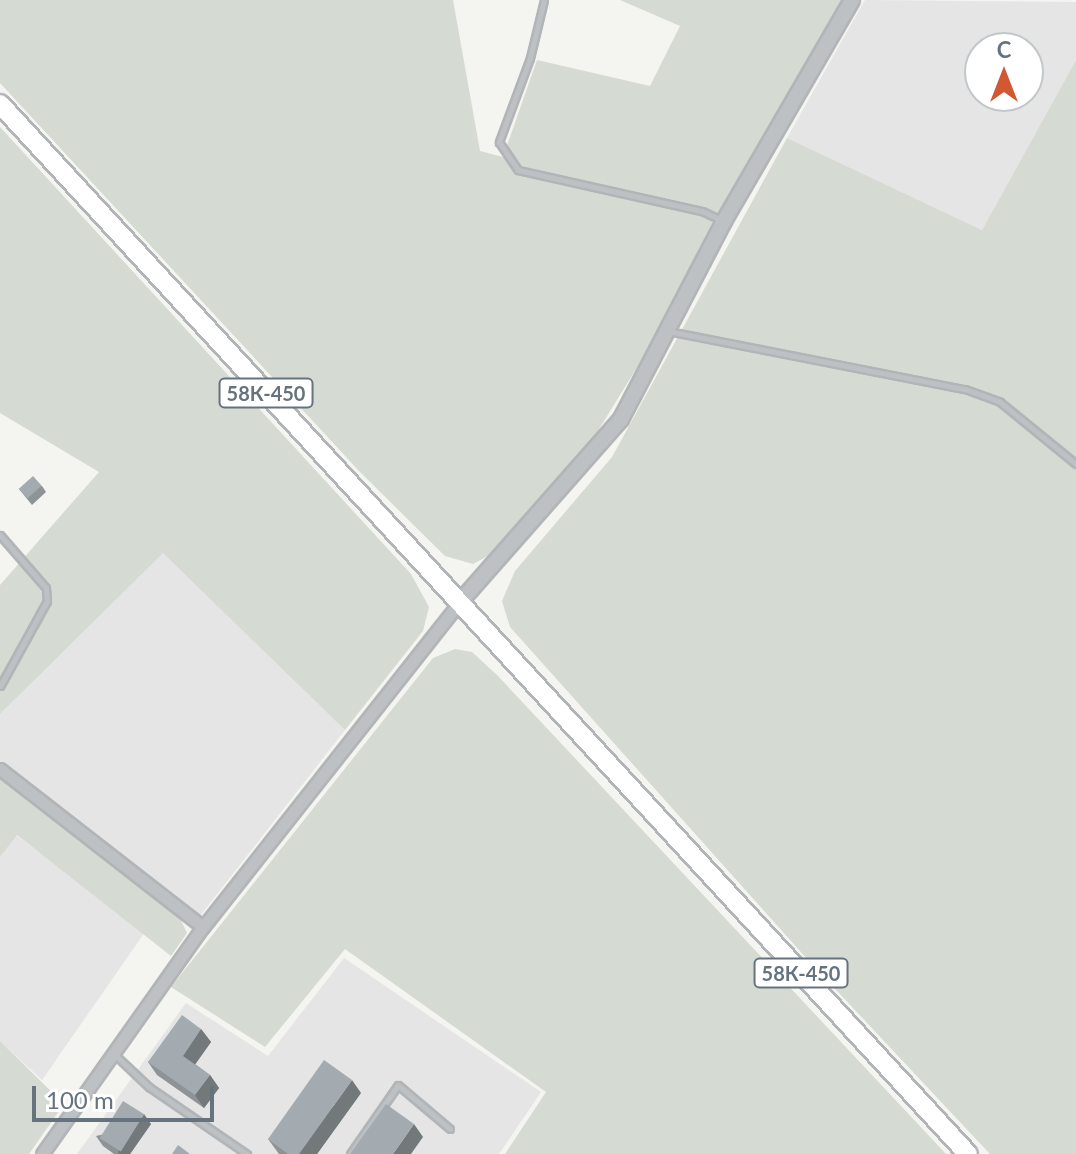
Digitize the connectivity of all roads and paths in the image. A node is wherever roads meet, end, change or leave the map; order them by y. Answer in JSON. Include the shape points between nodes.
{"nodes":[{"id":1,"x":544,"y":0,"type":"edge"},
{"id":2,"x":852,"y":0,"type":"edge"},
{"id":3,"x":0,"y":104,"type":"edge"},
{"id":4,"x":724,"y":221,"type":"junction"},
{"id":5,"x":667,"y":331,"type":"junction"},
{"id":6,"x":1076,"y":464,"type":"edge"},
{"id":7,"x":0,"y":535,"type":"edge"},
{"id":8,"x":459,"y":603,"type":"junction"},
{"id":9,"x":0,"y":686,"type":"edge"},
{"id":10,"x":0,"y":769,"type":"edge"},
{"id":11,"x":203,"y":927,"type":"junction"},
{"id":12,"x":113,"y":1052,"type":"junction"},
{"id":13,"x":450,"y":1129,"type":"dead end"},
{"id":14,"x":42,"y":1154,"type":"edge"},
{"id":15,"x":247,"y":1154,"type":"edge"},
{"id":16,"x":350,"y":1154,"type":"edge"},
{"id":17,"x":968,"y":1154,"type":"edge"}],
"edges":[{"from":1,"to":4,"type":"lane","via":[[530,58],[499,142],[518,170],[702,211]]},
{"from":2,"to":4,"type":"street"},
{"from":3,"to":8,"type":"highway","number":"58К-450"},
{"from":4,"to":5,"type":"street"},
{"from":5,"to":6,"type":"lane","via":[[965,389],[1000,402]]},
{"from":5,"to":8,"type":"street","via":[[602,446]]},
{"from":7,"to":9,"type":"lane","via":[[46,588],[47,601]]},
{"from":8,"to":11,"type":"street"},
{"from":8,"to":17,"type":"highway","number":"58К-450"},
{"from":10,"to":11,"type":"street"},
{"from":11,"to":12,"type":"street"},
{"from":12,"to":14,"type":"street"},
{"from":12,"to":15,"type":"lane","via":[[149,1087]]},
{"from":13,"to":16,"type":"lane","via":[[398,1085]]}]}
